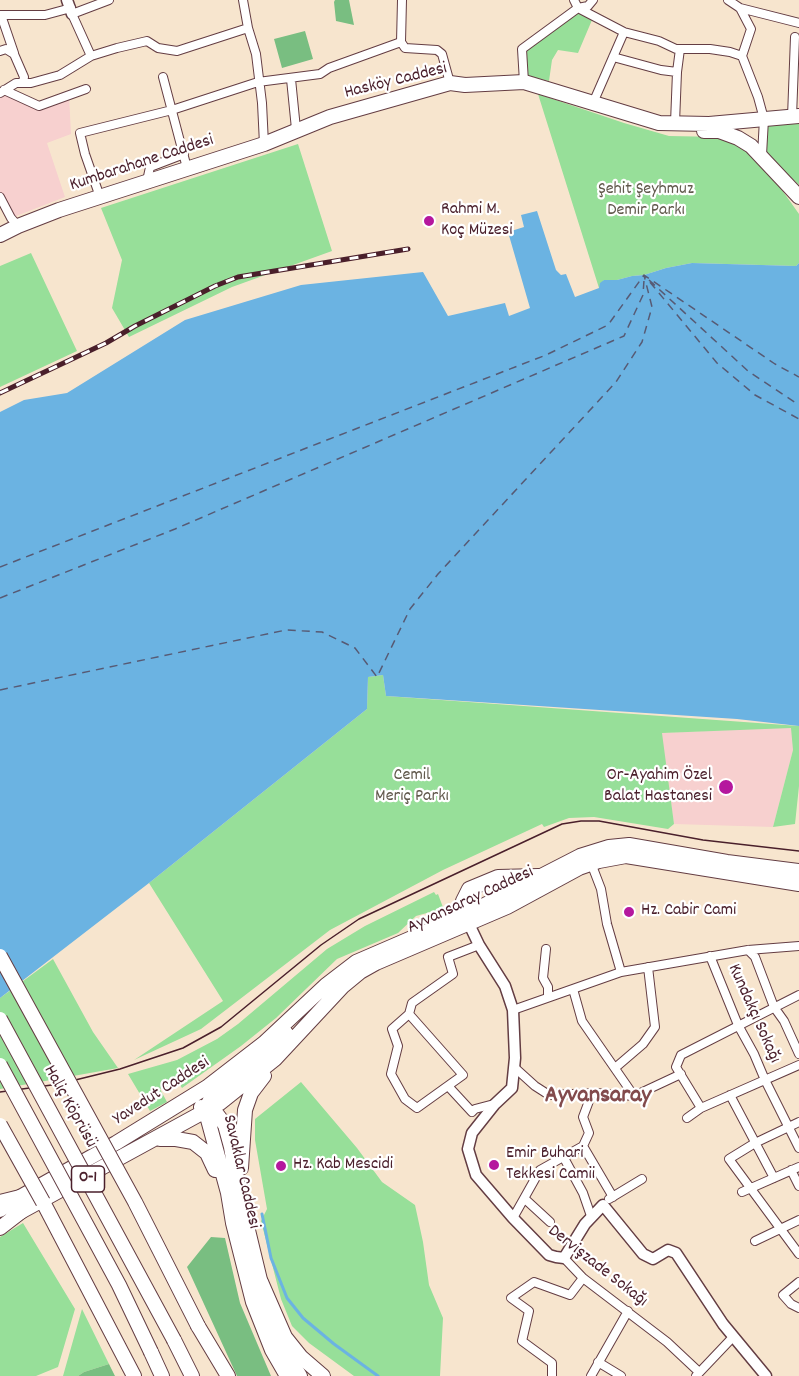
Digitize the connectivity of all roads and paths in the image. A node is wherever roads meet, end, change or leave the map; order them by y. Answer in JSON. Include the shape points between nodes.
{"nodes":[{"id":1,"x":109,"y":0,"type":"edge"},
{"id":2,"x":243,"y":0,"type":"edge"},
{"id":3,"x":402,"y":0,"type":"edge"},
{"id":4,"x":593,"y":0,"type":"edge"},
{"id":5,"x":728,"y":0,"type":"edge"},
{"id":6,"x":576,"y":4,"type":"edge"},
{"id":7,"x":70,"y":7,"type":"edge"},
{"id":8,"x":740,"y":8,"type":"junction"},
{"id":9,"x":1,"y":15,"type":"edge"},
{"id":10,"x":799,"y":23,"type":"edge"},
{"id":11,"x":248,"y":28,"type":"junction"},
{"id":12,"x":624,"y":32,"type":"junction"},
{"id":13,"x":795,"y":38,"type":"dead end"},
{"id":14,"x":401,"y":42,"type":"junction"},
{"id":15,"x":680,"y":49,"type":"junction"},
{"id":16,"x":0,"y":51,"type":"edge"},
{"id":17,"x":14,"y":54,"type":"junction"},
{"id":18,"x":91,"y":56,"type":"junction"},
{"id":19,"x":742,"y":56,"type":"junction"},
{"id":20,"x":613,"y":57,"type":"junction"},
{"id":21,"x":677,"y":72,"type":"junction"},
{"id":22,"x":163,"y":77,"type":"dead end"},
{"id":23,"x":291,"y":79,"type":"junction"},
{"id":24,"x":23,"y":82,"type":"junction"},
{"id":25,"x":258,"y":82,"type":"junction"},
{"id":26,"x":524,"y":82,"type":"junction"},
{"id":27,"x":450,"y":83,"type":"junction"},
{"id":28,"x":87,"y":88,"type":"dead end"},
{"id":29,"x":2,"y":91,"type":"edge"},
{"id":30,"x":593,"y":103,"type":"junction"},
{"id":31,"x":610,"y":108,"type":"junction"},
{"id":32,"x":172,"y":110,"type":"junction"},
{"id":33,"x":796,"y":117,"type":"edge"},
{"id":34,"x":764,"y":119,"type":"junction"},
{"id":35,"x":675,"y":123,"type":"junction"},
{"id":36,"x":296,"y":129,"type":"junction"},
{"id":37,"x":264,"y":144,"type":"junction"},
{"id":38,"x":762,"y":155,"type":"junction"},
{"id":39,"x":185,"y":161,"type":"junction"},
{"id":40,"x":0,"y":197,"type":"edge"},
{"id":41,"x":100,"y":197,"type":"junction"},
{"id":42,"x":799,"y":197,"type":"edge"},
{"id":43,"x":18,"y":226,"type":"junction"},
{"id":44,"x":0,"y":235,"type":"edge"},
{"id":45,"x":591,"y":863,"type":"junction"},
{"id":46,"x":799,"y":871,"type":"edge"},
{"id":47,"x":541,"y":877,"type":"junction"},
{"id":48,"x":799,"y":884,"type":"edge"},
{"id":49,"x":467,"y":919,"type":"junction"},
{"id":50,"x":479,"y":945,"type":"junction"},
{"id":51,"x":798,"y":949,"type":"edge"},
{"id":52,"x":546,"y":950,"type":"dead end"},
{"id":53,"x":748,"y":950,"type":"junction"},
{"id":54,"x":0,"y":956,"type":"edge"},
{"id":55,"x":710,"y":956,"type":"junction"},
{"id":56,"x":648,"y":967,"type":"junction"},
{"id":57,"x":621,"y":972,"type":"junction"},
{"id":58,"x":573,"y":989,"type":"junction"},
{"id":59,"x":799,"y":995,"type":"edge"},
{"id":60,"x":548,"y":997,"type":"junction"},
{"id":61,"x":774,"y":1007,"type":"junction"},
{"id":62,"x":513,"y":1010,"type":"junction"},
{"id":63,"x":300,"y":1011,"type":"junction"},
{"id":64,"x":409,"y":1014,"type":"junction"},
{"id":65,"x":0,"y":1019,"type":"edge"},
{"id":66,"x":738,"y":1025,"type":"junction"},
{"id":67,"x":799,"y":1054,"type":"edge"},
{"id":68,"x":275,"y":1059,"type":"junction"},
{"id":69,"x":0,"y":1065,"type":"edge"},
{"id":70,"x":799,"y":1065,"type":"edge"},
{"id":71,"x":514,"y":1067,"type":"junction"},
{"id":72,"x":615,"y":1068,"type":"junction"},
{"id":73,"x":681,"y":1074,"type":"junction"},
{"id":74,"x":765,"y":1080,"type":"junction"},
{"id":75,"x":448,"y":1086,"type":"junction"},
{"id":76,"x":592,"y":1093,"type":"junction"},
{"id":77,"x":730,"y":1095,"type":"junction"},
{"id":78,"x":634,"y":1096,"type":"junction"},
{"id":79,"x":495,"y":1104,"type":"junction"},
{"id":80,"x":177,"y":1106,"type":"junction"},
{"id":81,"x":701,"y":1108,"type":"junction"},
{"id":82,"x":208,"y":1110,"type":"junction"},
{"id":83,"x":687,"y":1118,"type":"dead end"},
{"id":84,"x":799,"y":1122,"type":"edge"},
{"id":85,"x":0,"y":1125,"type":"edge"},
{"id":86,"x":788,"y":1126,"type":"junction"},
{"id":87,"x":149,"y":1141,"type":"junction"},
{"id":88,"x":755,"y":1143,"type":"junction"},
{"id":89,"x":583,"y":1146,"type":"junction"},
{"id":90,"x":799,"y":1149,"type":"edge"},
{"id":91,"x":564,"y":1158,"type":"junction"},
{"id":92,"x":795,"y":1168,"type":"edge"},
{"id":93,"x":774,"y":1178,"type":"junction"},
{"id":94,"x":642,"y":1179,"type":"dead end"},
{"id":95,"x":799,"y":1186,"type":"edge"},
{"id":96,"x":751,"y":1189,"type":"junction"},
{"id":97,"x":742,"y":1192,"type":"dead end"},
{"id":98,"x":239,"y":1194,"type":"junction"},
{"id":99,"x":613,"y":1197,"type":"junction"},
{"id":100,"x":525,"y":1198,"type":"junction"},
{"id":101,"x":0,"y":1202,"type":"edge"},
{"id":102,"x":21,"y":1204,"type":"junction"},
{"id":103,"x":603,"y":1205,"type":"junction"},
{"id":104,"x":0,"y":1210,"type":"edge"},
{"id":105,"x":591,"y":1216,"type":"junction"},
{"id":106,"x":513,"y":1218,"type":"junction"},
{"id":107,"x":799,"y":1220,"type":"edge"},
{"id":108,"x":0,"y":1222,"type":"edge"},
{"id":109,"x":550,"y":1222,"type":"dead end"},
{"id":110,"x":233,"y":1223,"type":"junction"},
{"id":111,"x":0,"y":1228,"type":"edge"},
{"id":112,"x":780,"y":1229,"type":"junction"},
{"id":113,"x":755,"y":1240,"type":"dead end"},
{"id":114,"x":799,"y":1254,"type":"edge"},
{"id":115,"x":564,"y":1258,"type":"junction"},
{"id":116,"x":583,"y":1278,"type":"junction"},
{"id":117,"x":261,"y":1282,"type":"junction"},
{"id":118,"x":799,"y":1282,"type":"edge"},
{"id":119,"x":799,"y":1308,"type":"edge"},
{"id":120,"x":628,"y":1311,"type":"junction"},
{"id":121,"x":198,"y":1326,"type":"junction"},
{"id":122,"x":733,"y":1337,"type":"junction"},
{"id":123,"x":122,"y":1354,"type":"junction"},
{"id":124,"x":598,"y":1362,"type":"junction"},
{"id":125,"x":697,"y":1374,"type":"edge"},
{"id":126,"x":125,"y":1376,"type":"edge"},
{"id":127,"x":134,"y":1376,"type":"edge"},
{"id":128,"x":162,"y":1376,"type":"edge"},
{"id":129,"x":192,"y":1376,"type":"edge"},
{"id":130,"x":218,"y":1376,"type":"edge"},
{"id":131,"x":228,"y":1376,"type":"edge"},
{"id":132,"x":287,"y":1376,"type":"edge"},
{"id":133,"x":300,"y":1376,"type":"edge"},
{"id":134,"x":323,"y":1376,"type":"edge"},
{"id":135,"x":552,"y":1376,"type":"edge"},
{"id":136,"x":591,"y":1376,"type":"edge"},
{"id":137,"x":621,"y":1376,"type":"edge"},
{"id":138,"x":766,"y":1376,"type":"edge"}],
"edges":[{"from":1,"to":7,"type":"street"},
{"from":2,"to":11,"type":"street"},
{"from":3,"to":14,"type":"street"},
{"from":4,"to":6,"type":"street","via":[[588,6]]},
{"from":5,"to":8,"type":"street"},
{"from":6,"to":12,"type":"street"},
{"from":6,"to":26,"type":"street","via":[[522,49]]},
{"from":7,"to":9,"type":"street","via":[[45,15]]},
{"from":7,"to":18,"type":"street"},
{"from":8,"to":10,"type":"street"},
{"from":8,"to":19,"type":"street","via":[[751,29]]},
{"from":9,"to":17,"type":"street"},
{"from":11,"to":18,"type":"street","via":[[177,51],[158,48],[147,41]]},
{"from":11,"to":25,"type":"street","via":[[256,54]]},
{"from":12,"to":15,"type":"street"},
{"from":12,"to":20,"type":"street"},
{"from":13,"to":33,"type":"street"},
{"from":14,"to":23,"type":"street","via":[[320,74]]},
{"from":14,"to":27,"type":"street","via":[[405,48],[437,50],[442,54]]},
{"from":15,"to":19,"type":"street","via":[[710,48]]},
{"from":15,"to":21,"type":"street"},
{"from":16,"to":17,"type":"street","via":[[6,49]]},
{"from":17,"to":24,"type":"street"},
{"from":18,"to":24,"type":"street","via":[[60,75]]},
{"from":19,"to":34,"type":"street"},
{"from":20,"to":21,"type":"street"},
{"from":20,"to":30,"type":"street"},
{"from":21,"to":35,"type":"street"},
{"from":22,"to":32,"type":"street"},
{"from":23,"to":25,"type":"street"},
{"from":23,"to":36,"type":"street"},
{"from":24,"to":29,"type":"street"},
{"from":25,"to":32,"type":"street"},
{"from":25,"to":37,"type":"street"},
{"from":26,"to":27,"type":"main road","name":"Hasköy Caddesi"},
{"from":26,"to":30,"type":"main road","name":"Hasköy Caddesi"},
{"from":27,"to":36,"type":"main road","name":"Hasköy Caddesi"},
{"from":28,"to":29,"type":"street","via":[[39,106]]},
{"from":30,"to":31,"type":"main road","name":"Hasköy Caddesi"},
{"from":31,"to":35,"type":"main road","via":[[659,123]]},
{"from":31,"to":38,"type":"main road","via":[[658,128],[719,131],[738,138]]},
{"from":32,"to":39,"type":"street"},
{"from":32,"to":41,"type":"street","via":[[80,133]]},
{"from":33,"to":34,"type":"main road"},
{"from":34,"to":35,"type":"main road"},
{"from":34,"to":38,"type":"street"},
{"from":36,"to":37,"type":"main road","name":"Kumbarahane Caddesi"},
{"from":37,"to":39,"type":"main road","name":"Kumbarahane Caddesi"},
{"from":38,"to":42,"type":"main road"},
{"from":39,"to":41,"type":"main road","name":"Kumbarahane Caddesi","via":[[147,181]]},
{"from":40,"to":43,"type":"street"},
{"from":41,"to":43,"type":"main road","name":"Kumbarahane Caddesi"},
{"from":43,"to":44,"type":"main road","name":"Kumbarahane Caddesi"},
{"from":45,"to":48,"type":"main road","name":"Ayvansaray Caddesi","via":[[639,857]]},
{"from":45,"to":49,"type":"main road","name":"Ayvansaray Caddesi"},
{"from":45,"to":57,"type":"street"},
{"from":46,"to":47,"type":"main road","name":"Ayvansaray Caddesi","via":[[629,845],[588,853]]},
{"from":47,"to":49,"type":"main road","name":"Ayvansaray Caddesi"},
{"from":47,"to":49,"type":"main road","via":[[498,877],[469,889],[463,901]]},
{"from":49,"to":50,"type":"street"},
{"from":49,"to":63,"type":"main road","name":"Ayvansaray Caddesi","via":[[356,962]]},
{"from":49,"to":68,"type":"main road","name":"Ayvansaray Caddesi","via":[[360,972]]},
{"from":50,"to":62,"type":"street","via":[[505,986]]},
{"from":50,"to":64,"type":"street","via":[[448,957],[453,974],[412,1003]]},
{"from":51,"to":53,"type":"street"},
{"from":52,"to":60,"type":"street","via":[[543,978]]},
{"from":53,"to":55,"type":"street"},
{"from":53,"to":61,"type":"street","via":[[755,957]]},
{"from":54,"to":121,"type":"main road","bridge":true},
{"from":55,"to":56,"type":"street"},
{"from":55,"to":66,"type":"street","name":"Kundakçı Sokağı"},
{"from":56,"to":57,"type":"street"},
{"from":56,"to":72,"type":"street","via":[[655,1027],[643,1044]]},
{"from":57,"to":58,"type":"street"},
{"from":58,"to":60,"type":"street"},
{"from":58,"to":72,"type":"street","via":[[582,1021]]},
{"from":59,"to":61,"type":"street"},
{"from":60,"to":62,"type":"street"},
{"from":61,"to":66,"type":"street"},
{"from":61,"to":67,"type":"street"},
{"from":62,"to":71,"type":"street"},
{"from":63,"to":80,"type":"main road","name":"Yavedut Caddesi","via":[[207,1087]]},
{"from":63,"to":82,"type":"main road","via":[[272,1049],[211,1098]]},
{"from":64,"to":75,"type":"street","via":[[463,1075]]},
{"from":64,"to":75,"type":"street","via":[[392,1029],[398,1046],[391,1074],[405,1099],[417,1108]]},
{"from":65,"to":129,"type":"main road","name":"Haliç Köprüsü","number":"O-1","bridge":true},
{"from":66,"to":73,"type":"street","via":[[681,1055],[676,1067]]},
{"from":66,"to":74,"type":"street","name":"Kundakçı Sokağı"},
{"from":68,"to":82,"type":"main road","name":"Ayvansaray Caddesi"},
{"from":68,"to":98,"type":"main road","via":[[251,1093],[245,1110]]},
{"from":69,"to":128,"type":"main road","number":"O-1","bridge":true,"via":[[105,1260]]},
{"from":70,"to":74,"type":"street"},
{"from":71,"to":76,"type":"street","via":[[549,1095]]},
{"from":71,"to":79,"type":"street","name":"Dervişzade Sokağı","via":[[512,1088]]},
{"from":72,"to":78,"type":"street"},
{"from":73,"to":78,"type":"street"},
{"from":73,"to":81,"type":"street"},
{"from":74,"to":77,"type":"street"},
{"from":74,"to":86,"type":"street","name":"Kundakçı Sokağı"},
{"from":75,"to":79,"type":"street","via":[[472,1112]]},
{"from":76,"to":78,"type":"street"},
{"from":76,"to":89,"type":"street","via":[[583,1117],[589,1133]]},
{"from":77,"to":81,"type":"street"},
{"from":77,"to":88,"type":"street"},
{"from":79,"to":106,"type":"street","name":"Dervişzade Sokağı","via":[[472,1133],[468,1149],[476,1175]]},
{"from":80,"to":82,"type":"main road"},
{"from":80,"to":102,"type":"main road","name":"Yavedut Caddesi"},
{"from":81,"to":83,"type":"street"},
{"from":82,"to":87,"type":"main road","name":"Yavedut Caddesi"},
{"from":82,"to":98,"type":"main road","name":"Savaklar Caddesi","via":[[225,1125]]},
{"from":82,"to":110,"type":"main road","name":"Savaklar Caddesi"},
{"from":84,"to":86,"type":"street"},
{"from":85,"to":123,"type":"main road","bridge":true},
{"from":86,"to":88,"type":"street"},
{"from":86,"to":90,"type":"street","name":"Kundakçı Sokağı"},
{"from":87,"to":102,"type":"main road","name":"Yavedut Caddesi"},
{"from":87,"to":110,"type":"main road","via":[[185,1139],[203,1149],[215,1169]]},
{"from":88,"to":93,"type":"street"},
{"from":88,"to":96,"type":"street","via":[[729,1159]]},
{"from":89,"to":91,"type":"street"},
{"from":89,"to":99,"type":"street"},
{"from":91,"to":100,"type":"street","via":[[540,1170]]},
{"from":91,"to":105,"type":"street"},
{"from":92,"to":93,"type":"street"},
{"from":92,"to":95,"type":"street"},
{"from":93,"to":96,"type":"street"},
{"from":94,"to":99,"type":"street"},
{"from":96,"to":97,"type":"street"},
{"from":96,"to":112,"type":"street"},
{"from":98,"to":117,"type":"main road","name":"Savaklar Caddesi"},
{"from":99,"to":103,"type":"street"},
{"from":100,"to":106,"type":"street"},
{"from":100,"to":109,"type":"street"},
{"from":101,"to":102,"type":"main road","name":"Yavedut Caddesi"},
{"from":102,"to":104,"type":"main road"},
{"from":102,"to":108,"type":"main road","name":"Yavedut Caddesi"},
{"from":102,"to":111,"type":"main road"},
{"from":103,"to":105,"type":"street"},
{"from":103,"to":122,"type":"street","via":[[643,1254],[653,1259],[668,1250],[676,1253]]},
{"from":105,"to":115,"type":"street"},
{"from":106,"to":115,"type":"street","name":"Dervişzade Sokağı","via":[[549,1255]]},
{"from":107,"to":112,"type":"street"},
{"from":110,"to":132,"type":"main road","name":"Savaklar Caddesi","via":[[253,1302]]},
{"from":112,"to":113,"type":"street"},
{"from":112,"to":114,"type":"street"},
{"from":115,"to":116,"type":"street","name":"Dervişzade Sokağı"},
{"from":116,"to":120,"type":"street","name":"Dervişzade Sokağı"},
{"from":116,"to":135,"type":"street","via":[[570,1295],[534,1282],[511,1298],[530,1311],[522,1341],[552,1363]]},
{"from":117,"to":133,"type":"main road","name":"Savaklar Caddesi","via":[[273,1326]]},
{"from":117,"to":134,"type":"main road","via":[[288,1342]]},
{"from":118,"to":119,"type":"street","via":[[783,1295]]},
{"from":120,"to":124,"type":"street"},
{"from":120,"to":125,"type":"street","name":"Dervişzade Sokağı","via":[[667,1342]]},
{"from":121,"to":130,"type":"main road"},
{"from":121,"to":131,"type":"main road"},
{"from":122,"to":125,"type":"street"},
{"from":122,"to":138,"type":"street"},
{"from":123,"to":126,"type":"main road"},
{"from":123,"to":127,"type":"main road"},
{"from":124,"to":136,"type":"street"},
{"from":124,"to":137,"type":"street"}]}
